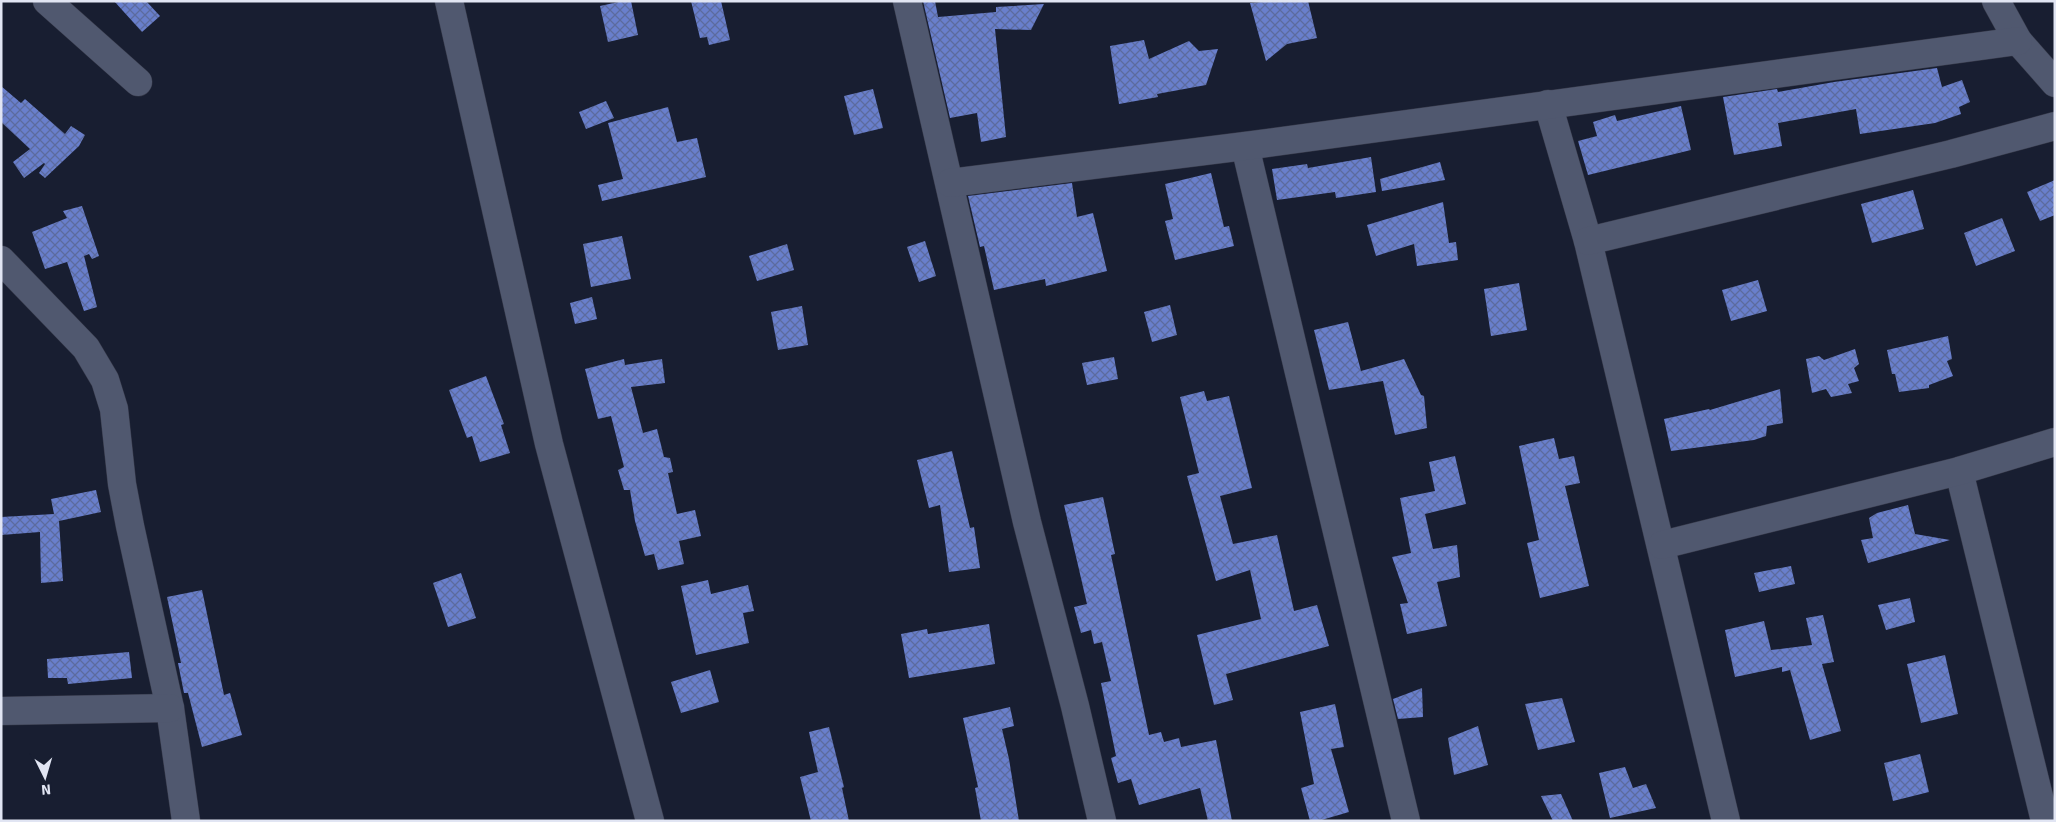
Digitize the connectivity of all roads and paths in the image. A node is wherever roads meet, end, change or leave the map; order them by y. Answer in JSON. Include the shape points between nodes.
{"nodes":[{"id":1,"x":47,"y":1,"type":"edge"},
{"id":2,"x":449,"y":1,"type":"edge"},
{"id":3,"x":907,"y":1,"type":"edge"},
{"id":4,"x":1996,"y":1,"type":"edge"},
{"id":5,"x":2018,"y":41,"type":"junction"},
{"id":6,"x":138,"y":82,"type":"dead end"},
{"id":7,"x":2055,"y":83,"type":"edge"},
{"id":8,"x":1548,"y":104,"type":"junction"},
{"id":9,"x":2055,"y":126,"type":"edge"},
{"id":10,"x":1245,"y":146,"type":"junction"},
{"id":11,"x":950,"y":183,"type":"junction"},
{"id":12,"x":1588,"y":241,"type":"junction"},
{"id":13,"x":1,"y":260,"type":"edge"},
{"id":14,"x":2055,"y":442,"type":"edge"},
{"id":15,"x":1959,"y":471,"type":"junction"},
{"id":16,"x":1662,"y":545,"type":"junction"},
{"id":17,"x":170,"y":708,"type":"junction"},
{"id":18,"x":1,"y":711,"type":"edge"},
{"id":19,"x":186,"y":821,"type":"edge"},
{"id":20,"x":650,"y":821,"type":"edge"},
{"id":21,"x":1102,"y":821,"type":"edge"},
{"id":22,"x":1406,"y":821,"type":"edge"},
{"id":23,"x":1726,"y":821,"type":"edge"},
{"id":24,"x":2044,"y":821,"type":"edge"}],
"edges":[{"from":1,"to":6,"type":"street"},
{"from":2,"to":20,"type":"street","via":[[549,444]]},
{"from":3,"to":11,"type":"street"},
{"from":4,"to":5,"type":"street"},
{"from":5,"to":7,"type":"street"},
{"from":5,"to":8,"type":"street"},
{"from":8,"to":10,"type":"street"},
{"from":8,"to":12,"type":"street"},
{"from":9,"to":12,"type":"street"},
{"from":10,"to":11,"type":"street"},
{"from":10,"to":22,"type":"street"},
{"from":11,"to":21,"type":"street","via":[[1027,522]]},
{"from":12,"to":16,"type":"street"},
{"from":13,"to":17,"type":"street","via":[[86,348],[105,380],[114,408],[130,526]]},
{"from":14,"to":15,"type":"street"},
{"from":15,"to":16,"type":"street"},
{"from":15,"to":24,"type":"street"},
{"from":16,"to":23,"type":"street"},
{"from":17,"to":18,"type":"street"},
{"from":17,"to":19,"type":"street"}]}
